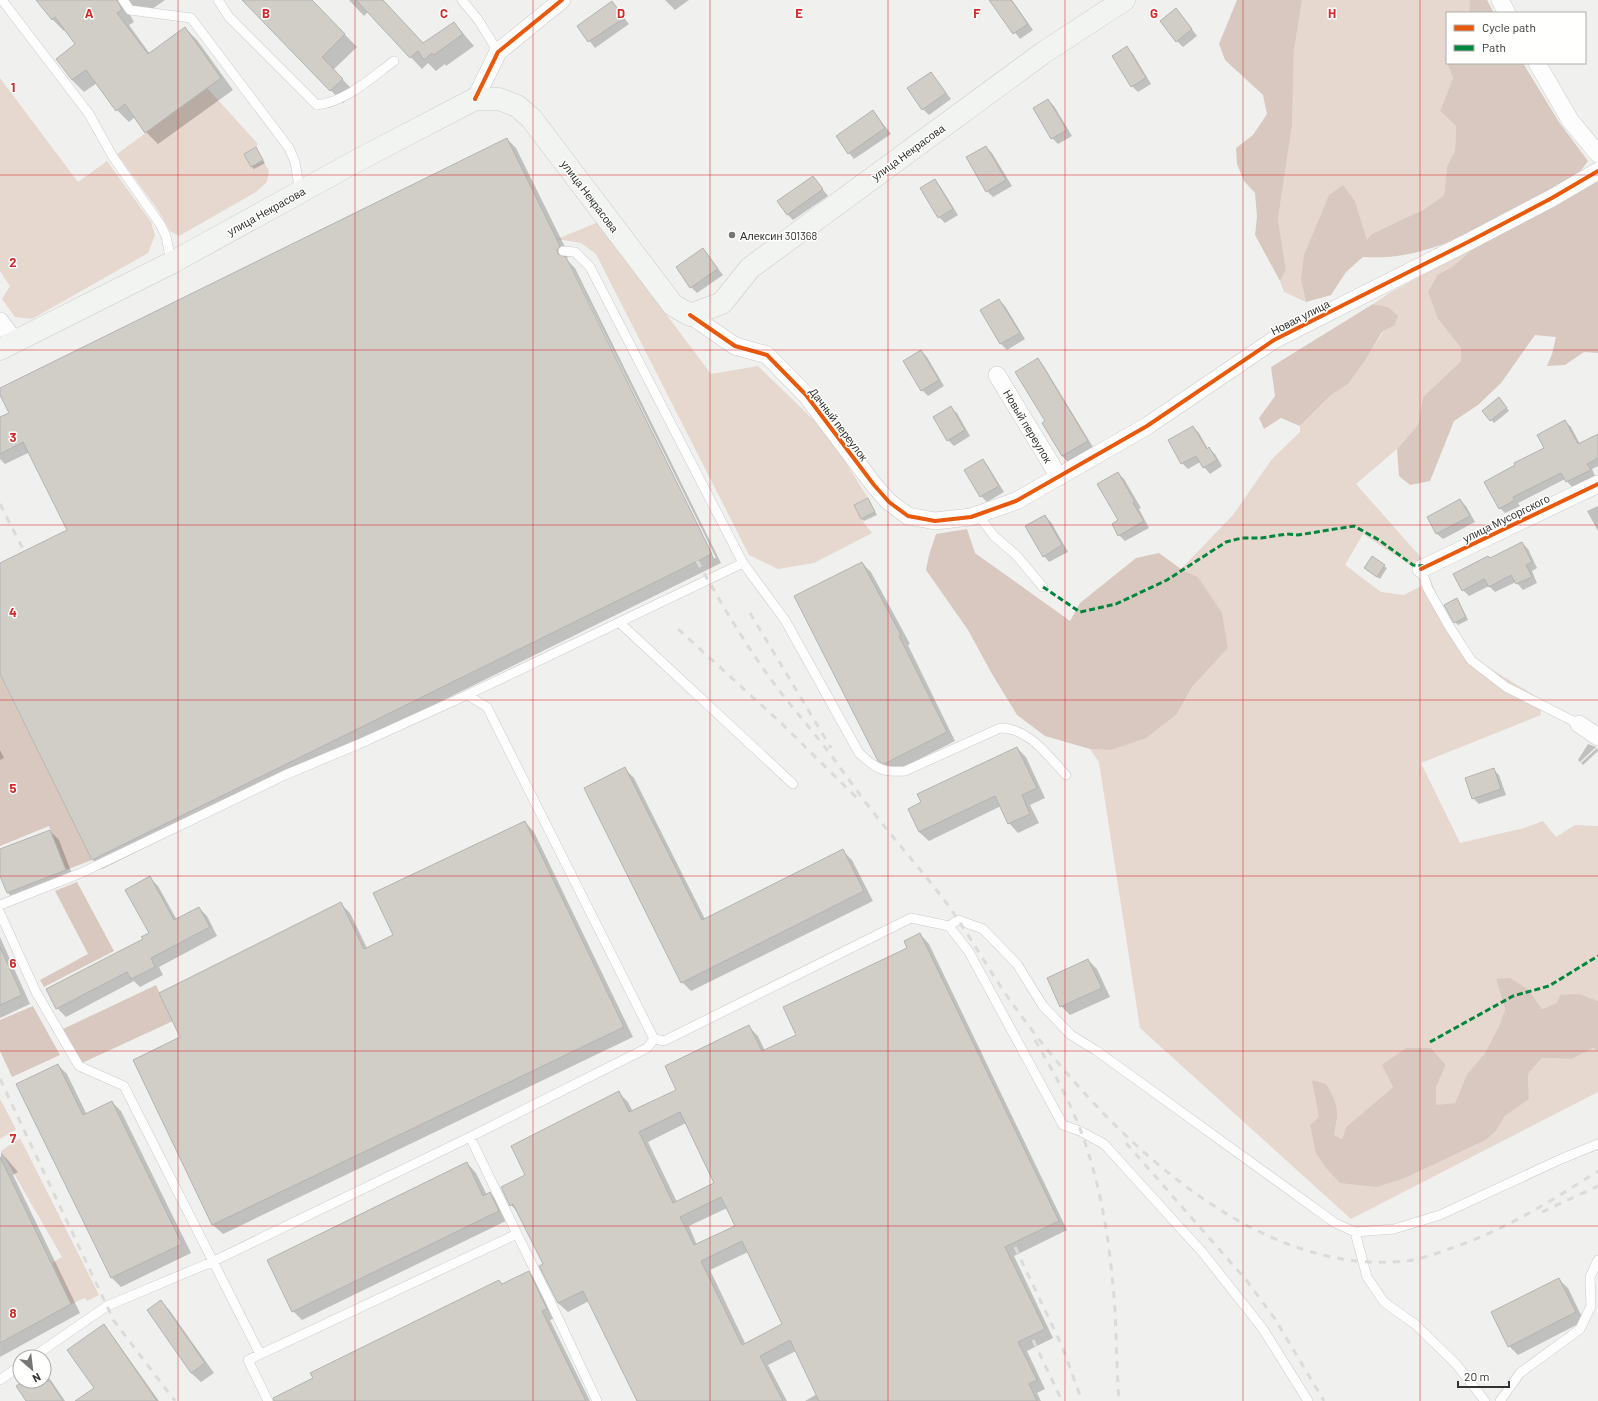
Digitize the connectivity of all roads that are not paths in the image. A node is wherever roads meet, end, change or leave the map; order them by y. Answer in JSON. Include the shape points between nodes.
{"nodes":[{"id":1,"x":2,"y":0,"type":"edge"},
{"id":2,"x":123,"y":0,"type":"edge"},
{"id":3,"x":218,"y":0,"type":"edge"},
{"id":4,"x":462,"y":0,"type":"edge"},
{"id":5,"x":562,"y":0,"type":"edge"},
{"id":6,"x":1124,"y":0,"type":"edge"},
{"id":7,"x":1500,"y":0,"type":"edge"},
{"id":8,"x":1507,"y":12,"type":"edge"},
{"id":9,"x":498,"y":52,"type":"junction"},
{"id":10,"x":394,"y":61,"type":"dead end"},
{"id":11,"x":1537,"y":64,"type":"edge"},
{"id":12,"x":475,"y":99,"type":"junction"},
{"id":13,"x":1598,"y":154,"type":"edge"},
{"id":14,"x":1598,"y":171,"type":"edge"},
{"id":15,"x":300,"y":192,"type":"junction"},
{"id":16,"x":563,"y":251,"type":"dead end"},
{"id":17,"x":171,"y":262,"type":"junction"},
{"id":18,"x":690,"y":315,"type":"junction"},
{"id":19,"x":0,"y":321,"type":"edge"},
{"id":20,"x":8,"y":345,"type":"edge"},
{"id":21,"x":996,"y":375,"type":"dead end"},
{"id":22,"x":1059,"y":477,"type":"junction"},
{"id":23,"x":1598,"y":484,"type":"edge"},
{"id":24,"x":978,"y":515,"type":"junction"},
{"id":25,"x":743,"y":563,"type":"junction"},
{"id":26,"x":1421,"y":569,"type":"joint"},
{"id":27,"x":1043,"y":587,"type":"dead end"},
{"id":28,"x":620,"y":623,"type":"junction"},
{"id":29,"x":467,"y":695,"type":"junction"},
{"id":30,"x":1580,"y":724,"type":"joint"},
{"id":31,"x":1598,"y":737,"type":"edge"},
{"id":32,"x":1066,"y":775,"type":"dead end"},
{"id":33,"x":793,"y":784,"type":"dead end"},
{"id":34,"x":0,"y":905,"type":"edge"},
{"id":35,"x":0,"y":913,"type":"edge"},
{"id":36,"x":949,"y":926,"type":"junction"},
{"id":37,"x":654,"y":1039,"type":"junction"},
{"id":38,"x":470,"y":1137,"type":"junction"},
{"id":39,"x":1598,"y":1144,"type":"edge"},
{"id":40,"x":1355,"y":1232,"type":"junction"},
{"id":41,"x":517,"y":1234,"type":"junction"},
{"id":42,"x":1598,"y":1260,"type":"edge"},
{"id":43,"x":214,"y":1262,"type":"junction"},
{"id":44,"x":45,"y":1349,"type":"edge"},
{"id":45,"x":260,"y":1354,"type":"junction"},
{"id":46,"x":12,"y":1372,"type":"edge"},
{"id":47,"x":0,"y":1380,"type":"edge"},
{"id":48,"x":268,"y":1401,"type":"edge"},
{"id":49,"x":597,"y":1401,"type":"edge"},
{"id":50,"x":1308,"y":1401,"type":"edge"},
{"id":51,"x":1485,"y":1401,"type":"edge"},
{"id":52,"x":1500,"y":1401,"type":"edge"}],
"edges":[{"from":1,"to":17,"type":"lane","via":[[89,114],[113,156],[160,224],[166,236]]},
{"from":2,"to":15,"type":"lane","via":[[130,10],[191,18],[289,148]]},
{"from":3,"to":10,"type":"lane","via":[[229,17],[317,104],[331,103]]},
{"from":4,"to":9,"type":"lane","via":[[479,21]]},
{"from":5,"to":9,"type":"street"},
{"from":6,"to":18,"type":"main road","name":"улица Некрасова","via":[[1043,53],[750,268],[722,303]]},
{"from":7,"to":8,"type":"street"},
{"from":9,"to":12,"type":"street"},
{"from":11,"to":13,"type":"street","via":[[1570,120]]},
{"from":12,"to":15,"type":"main road","name":"улица Некрасова"},
{"from":12,"to":18,"type":"main road","name":"улица Некрасова","via":[[498,99],[517,106],[531,118],[673,305]]},
{"from":14,"to":22,"type":"street","name":"Новая улица","via":[[1476,238],[1274,340],[1147,426]]},
{"from":15,"to":17,"type":"main road","name":"улица Некрасова"},
{"from":16,"to":25,"type":"lane","via":[[575,252],[590,267]]},
{"from":17,"to":20,"type":"main road","name":"улица Некрасова"},
{"from":18,"to":24,"type":"street","name":"Дачный переулок","via":[[735,346],[767,355],[806,395],[874,485],[889,502],[908,516],[935,521]]},
{"from":19,"to":20,"type":"street"},
{"from":21,"to":22,"type":"street","name":"Новый переулок"},
{"from":22,"to":24,"type":"street","name":"Новая улица","via":[[1016,501]]},
{"from":23,"to":26,"type":"street","name":"улица Мусоргского"},
{"from":24,"to":27,"type":"lane","via":[[994,536],[1016,555]]},
{"from":25,"to":28,"type":"lane"},
{"from":25,"to":32,"type":"lane","via":[[785,620],[859,752],[875,767],[890,772],[905,771],[1000,728],[1010,728],[1029,736]]},
{"from":26,"to":30,"type":"lane","via":[[1428,589],[1448,626],[1471,660],[1506,687]]},
{"from":28,"to":29,"type":"lane"},
{"from":28,"to":33,"type":"lane"},
{"from":29,"to":34,"type":"lane","via":[[285,775],[81,873]]},
{"from":29,"to":37,"type":"lane","via":[[487,707]]},
{"from":30,"to":31,"type":"street"},
{"from":35,"to":43,"type":"lane","via":[[34,988],[79,1066],[124,1086]]},
{"from":36,"to":37,"type":"lane","via":[[911,918],[664,1041]]},
{"from":36,"to":40,"type":"lane","via":[[958,920],[983,928],[1017,964],[1043,1006],[1070,1035],[1097,1050],[1335,1223]]},
{"from":36,"to":50,"type":"lane","via":[[969,952],[1063,1125],[1104,1144],[1203,1253],[1263,1329]]},
{"from":37,"to":38,"type":"lane","via":[[647,1048]]},
{"from":38,"to":41,"type":"lane"},
{"from":38,"to":43,"type":"lane"},
{"from":39,"to":40,"type":"lane","via":[[1440,1215],[1394,1229]]},
{"from":40,"to":51,"type":"lane","via":[[1368,1277],[1384,1302],[1416,1325],[1456,1364]]},
{"from":41,"to":45,"type":"lane"},
{"from":41,"to":49,"type":"lane"},
{"from":42,"to":52,"type":"lane","via":[[1590,1277],[1591,1306],[1580,1329],[1520,1373]]},
{"from":43,"to":44,"type":"lane","via":[[107,1306]]},
{"from":43,"to":45,"type":"lane"},
{"from":45,"to":48,"type":"lane","via":[[248,1360]]},
{"from":46,"to":47,"type":"lane"}]}
